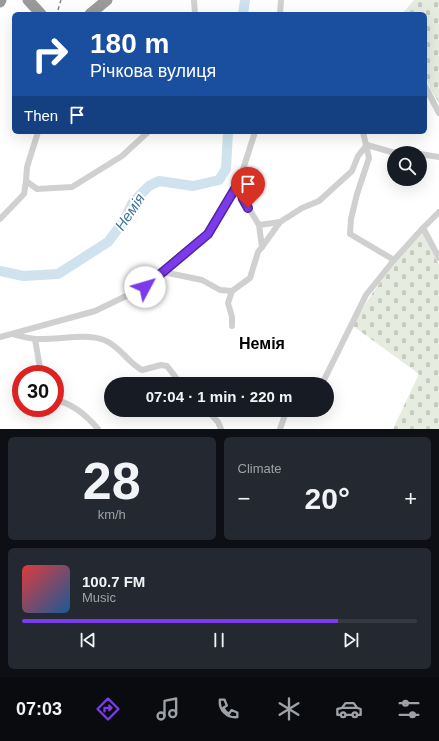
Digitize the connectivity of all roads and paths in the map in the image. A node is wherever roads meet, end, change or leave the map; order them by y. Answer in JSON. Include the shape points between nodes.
{"nodes":[{"id":1,"x":28,"y":0,"type":"edge"},
{"id":2,"x":108,"y":0,"type":"edge"},
{"id":3,"x":194,"y":0,"type":"edge"},
{"id":4,"x":281,"y":0,"type":"edge"},
{"id":5,"x":39,"y":12,"type":"edge"},
{"id":6,"x":93,"y":12,"type":"edge"},
{"id":7,"x":195,"y":12,"type":"edge"},
{"id":8,"x":280,"y":12,"type":"edge"},
{"id":9,"x":427,"y":90,"type":"edge"},
{"id":10,"x":439,"y":113,"type":"edge"},
{"id":11,"x":37,"y":134,"type":"edge"},
{"id":12,"x":146,"y":134,"type":"edge"},
{"id":13,"x":254,"y":134,"type":"edge"},
{"id":14,"x":363,"y":134,"type":"edge"},
{"id":15,"x":366,"y":145,"type":"junction"},
{"id":16,"x":387,"y":151,"type":"edge"},
{"id":17,"x":427,"y":155,"type":"edge"},
{"id":18,"x":439,"y":157,"type":"edge"},
{"id":19,"x":26,"y":181,"type":"junction"},
{"id":20,"x":239,"y":182,"type":"junction"},
{"id":21,"x":439,"y":212,"type":"edge"},
{"id":22,"x":0,"y":219,"type":"edge"},
{"id":23,"x":280,"y":222,"type":"junction"},
{"id":24,"x":259,"y":225,"type":"junction"},
{"id":25,"x":423,"y":228,"type":"junction"},
{"id":26,"x":262,"y":247,"type":"junction"},
{"id":27,"x":439,"y":258,"type":"edge"},
{"id":28,"x":394,"y":260,"type":"junction"},
{"id":29,"x":163,"y":272,"type":"junction"},
{"id":30,"x":232,"y":291,"type":"junction"},
{"id":31,"x":232,"y":326,"type":"dead end"},
{"id":32,"x":10,"y":334,"type":"junction"},
{"id":33,"x":0,"y":337,"type":"edge"},
{"id":34,"x":35,"y":339,"type":"junction"},
{"id":35,"x":40,"y":365,"type":"edge"},
{"id":36,"x":175,"y":377,"type":"edge"},
{"id":37,"x":325,"y":377,"type":"edge"},
{"id":38,"x":64,"y":403,"type":"edge"},
{"id":39,"x":213,"y":417,"type":"edge"},
{"id":40,"x":284,"y":417,"type":"edge"},
{"id":41,"x":98,"y":429,"type":"edge"},
{"id":42,"x":221,"y":429,"type":"edge"},
{"id":43,"x":280,"y":429,"type":"edge"}],
"edges":[{"from":1,"to":5,"type":"highway"},
{"from":2,"to":6,"type":"highway"},
{"from":3,"to":7,"type":"street"},
{"from":4,"to":8,"type":"street"},
{"from":9,"to":10,"type":"street"},
{"from":11,"to":19,"type":"street","via":[[27,167]]},
{"from":12,"to":19,"type":"street","via":[[122,156],[72,188],[37,190]]},
{"from":13,"to":20,"type":"street"},
{"from":14,"to":15,"type":"street"},
{"from":15,"to":16,"type":"street"},
{"from":15,"to":23,"type":"street","via":[[352,171],[319,202],[302,208]]},
{"from":15,"to":28,"type":"street","via":[[369,158],[357,194],[350,234]]},
{"from":17,"to":18,"type":"street"},
{"from":19,"to":22,"type":"street","via":[[24,194]]},
{"from":20,"to":24,"type":"street","via":[[243,199]]},
{"from":20,"to":29,"type":"street","via":[[208,234]]},
{"from":21,"to":25,"type":"street"},
{"from":23,"to":24,"type":"street"},
{"from":23,"to":26,"type":"street"},
{"from":24,"to":26,"type":"street"},
{"from":25,"to":27,"type":"street"},
{"from":25,"to":28,"type":"street"},
{"from":26,"to":30,"type":"street","via":[[250,278]]},
{"from":28,"to":37,"type":"street","via":[[366,295]]},
{"from":29,"to":30,"type":"street","via":[[202,280],[220,290]]},
{"from":29,"to":32,"type":"street","via":[[145,287],[95,311]]},
{"from":30,"to":31,"type":"street","via":[[228,303]]},
{"from":32,"to":33,"type":"street"},
{"from":32,"to":34,"type":"street"},
{"from":34,"to":35,"type":"street"},
{"from":34,"to":36,"type":"street","via":[[81,337],[104,340],[142,370],[167,366]]},
{"from":38,"to":41,"type":"street","via":[[86,416]]},
{"from":39,"to":42,"type":"street"},
{"from":40,"to":43,"type":"street"}]}
